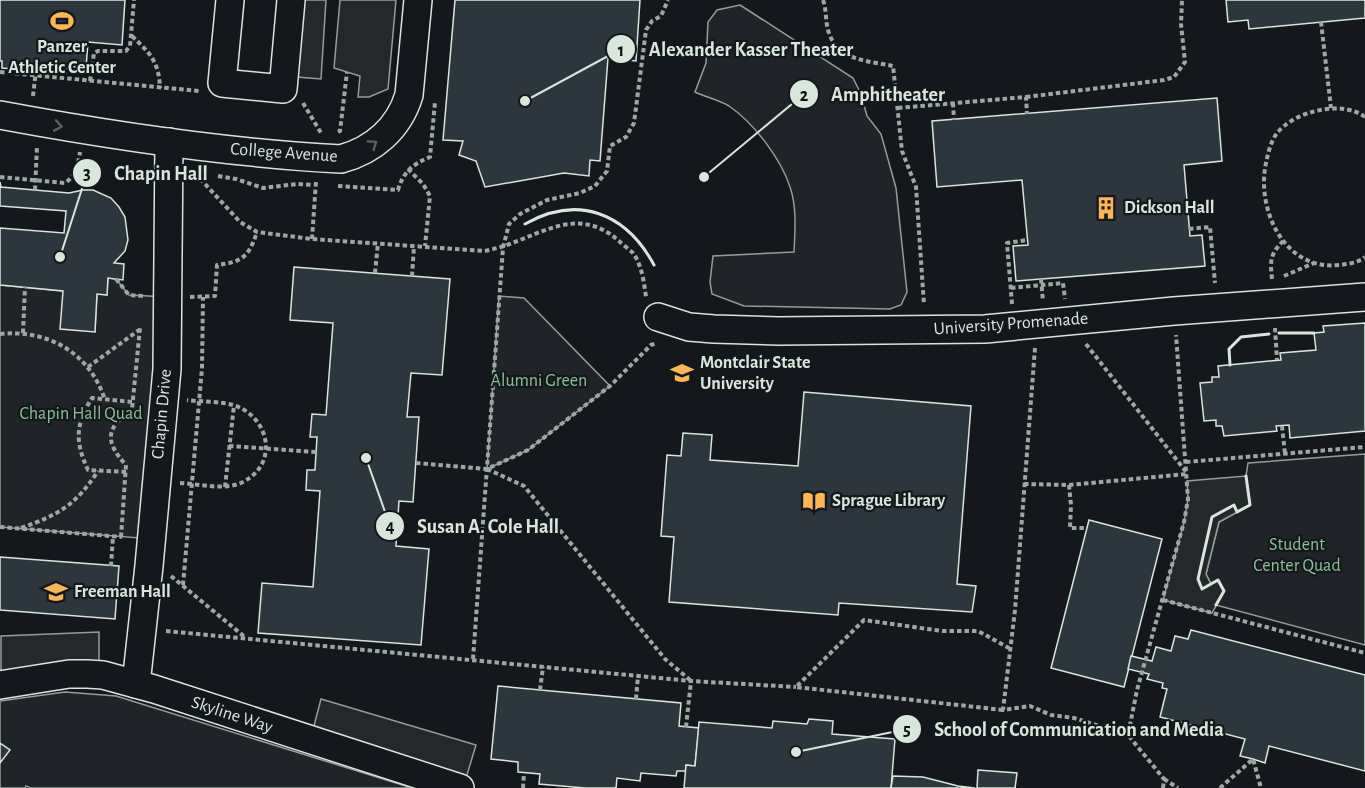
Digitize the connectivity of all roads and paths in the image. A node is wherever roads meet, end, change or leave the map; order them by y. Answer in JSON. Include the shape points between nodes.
{"nodes":[{"id":1,"x":134,"y":0,"type":"edge"},
{"id":2,"x":230,"y":0,"type":"edge"},
{"id":3,"x":291,"y":0,"type":"edge"},
{"id":4,"x":418,"y":0,"type":"edge"},
{"id":5,"x":668,"y":0,"type":"edge"},
{"id":6,"x":823,"y":0,"type":"edge"},
{"id":7,"x":1182,"y":0,"type":"edge"},
{"id":8,"x":1321,"y":22,"type":"dead end"},
{"id":9,"x":131,"y":35,"type":"junction"},
{"id":10,"x":0,"y":72,"type":"edge"},
{"id":11,"x":36,"y":73,"type":"junction"},
{"id":12,"x":90,"y":81,"type":"junction"},
{"id":13,"x":160,"y":88,"type":"junction"},
{"id":14,"x":34,"y":90,"type":"dead end"},
{"id":15,"x":208,"y":92,"type":"dead end"},
{"id":16,"x":1026,"y":97,"type":"junction"},
{"id":17,"x":301,"y":99,"type":"dead end"},
{"id":18,"x":953,"y":103,"type":"junction"},
{"id":19,"x":898,"y":108,"type":"junction"},
{"id":20,"x":1331,"y":108,"type":"junction"},
{"id":21,"x":1027,"y":114,"type":"dead end"},
{"id":22,"x":0,"y":115,"type":"edge"},
{"id":23,"x":1365,"y":117,"type":"edge"},
{"id":24,"x":954,"y":120,"type":"dead end"},
{"id":25,"x":322,"y":134,"type":"dead end"},
{"id":26,"x":169,"y":142,"type":"junction"},
{"id":27,"x":80,"y":156,"type":"dead end"},
{"id":28,"x":36,"y":162,"type":"dead end"},
{"id":29,"x":408,"y":169,"type":"dead end"},
{"id":30,"x":195,"y":173,"type":"dead end"},
{"id":31,"x":0,"y":177,"type":"edge"},
{"id":32,"x":35,"y":181,"type":"junction"},
{"id":33,"x":35,"y":190,"type":"dead end"},
{"id":34,"x":1189,"y":229,"type":"dead end"},
{"id":35,"x":257,"y":232,"type":"junction"},
{"id":36,"x":1027,"y":240,"type":"dead end"},
{"id":37,"x":1283,"y":241,"type":"junction"},
{"id":38,"x":378,"y":243,"type":"junction"},
{"id":39,"x":414,"y":246,"type":"junction"},
{"id":40,"x":425,"y":246,"type":"junction"},
{"id":41,"x":503,"y":248,"type":"junction"},
{"id":42,"x":1364,"y":259,"type":"edge"},
{"id":43,"x":1314,"y":263,"type":"junction"},
{"id":44,"x":375,"y":273,"type":"dead end"},
{"id":45,"x":1214,"y":275,"type":"dead end"},
{"id":46,"x":412,"y":276,"type":"dead end"},
{"id":47,"x":116,"y":279,"type":"dead end"},
{"id":48,"x":142,"y":284,"type":"dead end"},
{"id":49,"x":25,"y":287,"type":"dead end"},
{"id":50,"x":1011,"y":288,"type":"junction"},
{"id":51,"x":142,"y":296,"type":"junction"},
{"id":52,"x":168,"y":297,"type":"junction"},
{"id":53,"x":202,"y":297,"type":"junction"},
{"id":54,"x":1365,"y":297,"type":"edge"},
{"id":55,"x":1273,"y":303,"type":"junction"},
{"id":56,"x":142,"y":306,"type":"dead end"},
{"id":57,"x":1174,"y":311,"type":"junction"},
{"id":58,"x":1067,"y":320,"type":"junction"},
{"id":59,"x":141,"y":323,"type":"dead end"},
{"id":60,"x":1025,"y":325,"type":"junction"},
{"id":61,"x":140,"y":329,"type":"junction"},
{"id":62,"x":659,"y":330,"type":"junction"},
{"id":63,"x":926,"y":330,"type":"junction"},
{"id":64,"x":23,"y":333,"type":"junction"},
{"id":65,"x":0,"y":334,"type":"edge"},
{"id":66,"x":1277,"y":360,"type":"dead end"},
{"id":67,"x":88,"y":367,"type":"junction"},
{"id":68,"x":134,"y":394,"type":"junction"},
{"id":69,"x":165,"y":398,"type":"junction"},
{"id":70,"x":105,"y":400,"type":"junction"},
{"id":71,"x":133,"y":402,"type":"junction"},
{"id":72,"x":199,"y":402,"type":"junction"},
{"id":73,"x":234,"y":405,"type":"junction"},
{"id":74,"x":1282,"y":426,"type":"dead end"},
{"id":75,"x":229,"y":446,"type":"junction"},
{"id":76,"x":1365,"y":447,"type":"edge"},
{"id":77,"x":266,"y":449,"type":"junction"},
{"id":78,"x":316,"y":452,"type":"dead end"},
{"id":79,"x":1285,"y":454,"type":"junction"},
{"id":80,"x":1186,"y":462,"type":"junction"},
{"id":81,"x":416,"y":463,"type":"dead end"},
{"id":82,"x":487,"y":468,"type":"junction"},
{"id":83,"x":98,"y":471,"type":"junction"},
{"id":84,"x":126,"y":472,"type":"junction"},
{"id":85,"x":1187,"y":474,"type":"junction"},
{"id":86,"x":125,"y":478,"type":"junction"},
{"id":87,"x":157,"y":481,"type":"junction"},
{"id":88,"x":191,"y":484,"type":"junction"},
{"id":89,"x":1024,"y":484,"type":"junction"},
{"id":90,"x":1069,"y":485,"type":"junction"},
{"id":91,"x":225,"y":487,"type":"junction"},
{"id":92,"x":0,"y":527,"type":"edge"},
{"id":93,"x":1087,"y":528,"type":"dead end"},
{"id":94,"x":20,"y":529,"type":"junction"},
{"id":95,"x":113,"y":536,"type":"junction"},
{"id":96,"x":121,"y":537,"type":"junction"},
{"id":97,"x":129,"y":538,"type":"dead end"},
{"id":98,"x":111,"y":566,"type":"dead end"},
{"id":99,"x":149,"y":566,"type":"junction"},
{"id":100,"x":183,"y":585,"type":"junction"},
{"id":101,"x":1162,"y":600,"type":"junction"},
{"id":102,"x":142,"y":629,"type":"junction"},
{"id":103,"x":246,"y":639,"type":"junction"},
{"id":104,"x":349,"y":640,"type":"dead end"},
{"id":105,"x":349,"y":648,"type":"junction"},
{"id":106,"x":1009,"y":648,"type":"junction"},
{"id":107,"x":1365,"y":653,"type":"edge"},
{"id":108,"x":473,"y":659,"type":"junction"},
{"id":109,"x":543,"y":666,"type":"junction"},
{"id":110,"x":638,"y":676,"type":"junction"},
{"id":111,"x":690,"y":681,"type":"junction"},
{"id":112,"x":136,"y":684,"type":"junction"},
{"id":113,"x":0,"y":685,"type":"edge"},
{"id":114,"x":796,"y":687,"type":"junction"},
{"id":115,"x":540,"y":690,"type":"dead end"},
{"id":116,"x":636,"y":699,"type":"dead end"},
{"id":117,"x":1003,"y":710,"type":"junction"},
{"id":118,"x":686,"y":727,"type":"dead end"},
{"id":119,"x":1128,"y":735,"type":"junction"},
{"id":120,"x":524,"y":773,"type":"dead end"},
{"id":121,"x":1164,"y":779,"type":"junction"},
{"id":122,"x":460,"y":788,"type":"edge"},
{"id":123,"x":523,"y":788,"type":"edge"},
{"id":124,"x":1163,"y":788,"type":"edge"},
{"id":125,"x":1178,"y":788,"type":"edge"},
{"id":126,"x":1220,"y":788,"type":"edge"},
{"id":127,"x":1261,"y":788,"type":"edge"}],
"edges":[{"from":1,"to":9,"type":"path"},
{"from":2,"to":3,"type":"street","via":[[222,83],[283,89]]},
{"from":26,"to":4,"type":"street","name":"College Avenue","one_way":true,"via":[[259,154],[341,159],[370,148],[398,122],[409,95]]},
{"from":5,"to":41,"type":"path","via":[[662,16],[646,30],[634,123],[626,137],[610,146],[607,171],[595,186],[547,200],[520,214],[509,225]]},
{"from":6,"to":19,"type":"path","via":[[828,31],[843,54],[893,66]]},
{"from":7,"to":16,"type":"path","via":[[1185,62],[1174,77]]},
{"from":8,"to":20,"type":"path"},
{"from":9,"to":12,"type":"path","via":[[126,51],[94,53]]},
{"from":9,"to":13,"type":"path","via":[[152,54],[160,74]]},
{"from":10,"to":11,"type":"path"},
{"from":11,"to":12,"type":"path"},
{"from":11,"to":14,"type":"path"},
{"from":12,"to":13,"type":"path"},
{"from":13,"to":15,"type":"path"},
{"from":16,"to":18,"type":"path"},
{"from":16,"to":21,"type":"path"},
{"from":17,"to":25,"type":"path"},
{"from":18,"to":19,"type":"path"},
{"from":18,"to":24,"type":"path"},
{"from":19,"to":63,"type":"path","via":[[902,151],[916,186]]},
{"from":20,"to":23,"type":"path"},
{"from":20,"to":37,"type":"path","via":[[1307,113],[1291,122],[1277,134],[1269,151],[1263,175],[1264,196],[1270,219]]},
{"from":22,"to":26,"type":"street","name":"College Avenue","one_way":true},
{"from":26,"to":52,"type":"street","name":"Chapin Drive"},
{"from":27,"to":32,"type":"path","via":[[72,179],[65,183]]},
{"from":28,"to":32,"type":"path"},
{"from":29,"to":40,"type":"path","via":[[430,196]]},
{"from":30,"to":35,"type":"path","via":[[240,222]]},
{"from":31,"to":32,"type":"path"},
{"from":32,"to":33,"type":"path"},
{"from":34,"to":45,"type":"path","via":[[1210,227]]},
{"from":35,"to":38,"type":"path"},
{"from":35,"to":53,"type":"path","via":[[242,259],[217,265],[216,296]]},
{"from":36,"to":50,"type":"path","via":[[1007,243]]},
{"from":37,"to":43,"type":"path"},
{"from":37,"to":43,"type":"path","via":[[1273,252],[1272,281]]},
{"from":38,"to":39,"type":"path"},
{"from":38,"to":44,"type":"path"},
{"from":39,"to":40,"type":"path"},
{"from":39,"to":46,"type":"path"},
{"from":40,"to":41,"type":"path","via":[[484,251]]},
{"from":41,"to":62,"type":"path","via":[[566,224],[603,228],[633,254]]},
{"from":41,"to":82,"type":"path"},
{"from":42,"to":43,"type":"path","via":[[1330,266]]},
{"from":47,"to":51,"type":"path","via":[[129,295]]},
{"from":48,"to":51,"type":"path"},
{"from":49,"to":64,"type":"path"},
{"from":50,"to":58,"type":"path","via":[[1063,283]]},
{"from":50,"to":60,"type":"path"},
{"from":51,"to":52,"type":"path"},
{"from":51,"to":56,"type":"path"},
{"from":52,"to":53,"type":"path"},
{"from":52,"to":69,"type":"street","name":"Chapin Drive"},
{"from":53,"to":72,"type":"path"},
{"from":54,"to":55,"type":"street","name":"University Promenade"},
{"from":55,"to":57,"type":"street","name":"University Promenade"},
{"from":55,"to":66,"type":"path"},
{"from":57,"to":58,"type":"street","name":"University Promenade"},
{"from":57,"to":80,"type":"path"},
{"from":58,"to":60,"type":"street","name":"University Promenade"},
{"from":58,"to":85,"type":"path"},
{"from":59,"to":61,"type":"path"},
{"from":60,"to":63,"type":"street","name":"University Promenade"},
{"from":60,"to":89,"type":"path"},
{"from":61,"to":67,"type":"path"},
{"from":61,"to":68,"type":"path"},
{"from":62,"to":63,"type":"street","name":"University Promenade"},
{"from":62,"to":82,"type":"path","via":[[651,345],[610,386],[528,450]]},
{"from":64,"to":65,"type":"path"},
{"from":64,"to":67,"type":"path","via":[[44,337],[68,349]]},
{"from":67,"to":70,"type":"path"},
{"from":68,"to":69,"type":"path"},
{"from":68,"to":71,"type":"path"},
{"from":69,"to":72,"type":"path"},
{"from":69,"to":87,"type":"street","name":"Chapin Drive"},
{"from":70,"to":71,"type":"path"},
{"from":70,"to":83,"type":"path","via":[[92,398],[78,431],[79,451],[88,470]]},
{"from":71,"to":84,"type":"path","via":[[132,408],[112,427],[111,434],[115,453],[126,465]]},
{"from":72,"to":73,"type":"path"},
{"from":72,"to":88,"type":"path"},
{"from":73,"to":75,"type":"path"},
{"from":73,"to":77,"type":"path","via":[[262,429]]},
{"from":74,"to":79,"type":"path"},
{"from":75,"to":77,"type":"path"},
{"from":75,"to":91,"type":"path"},
{"from":76,"to":79,"type":"path"},
{"from":77,"to":78,"type":"path"},
{"from":77,"to":91,"type":"path","via":[[260,468],[243,482]]},
{"from":79,"to":80,"type":"path"},
{"from":80,"to":85,"type":"path"},
{"from":81,"to":82,"type":"path"},
{"from":82,"to":108,"type":"path"},
{"from":82,"to":111,"type":"path","via":[[524,486],[665,659]]},
{"from":83,"to":84,"type":"path"},
{"from":83,"to":94,"type":"path","via":[[85,491],[67,507]]},
{"from":84,"to":86,"type":"path"},
{"from":85,"to":90,"type":"path"},
{"from":85,"to":101,"type":"path","via":[[1184,522]]},
{"from":86,"to":87,"type":"path"},
{"from":86,"to":96,"type":"path"},
{"from":87,"to":88,"type":"path"},
{"from":87,"to":99,"type":"street","name":"Chapin Drive"},
{"from":88,"to":91,"type":"path"},
{"from":88,"to":100,"type":"path"},
{"from":89,"to":90,"type":"path"},
{"from":89,"to":106,"type":"path"},
{"from":90,"to":93,"type":"path","via":[[1070,528]]},
{"from":92,"to":94,"type":"path"},
{"from":94,"to":95,"type":"path"},
{"from":95,"to":96,"type":"path"},
{"from":95,"to":98,"type":"path"},
{"from":96,"to":97,"type":"path"},
{"from":99,"to":100,"type":"path","via":[[161,567]]},
{"from":99,"to":102,"type":"street","name":"Chapin Drive"},
{"from":100,"to":103,"type":"path"},
{"from":101,"to":107,"type":"path"},
{"from":101,"to":119,"type":"path"},
{"from":102,"to":103,"type":"path"},
{"from":102,"to":112,"type":"street","name":"Chapin Drive"},
{"from":103,"to":105,"type":"path"},
{"from":104,"to":105,"type":"path"},
{"from":105,"to":108,"type":"path"},
{"from":106,"to":114,"type":"path","via":[[978,631],[942,631],[864,620]]},
{"from":106,"to":117,"type":"path"},
{"from":108,"to":109,"type":"path"},
{"from":109,"to":110,"type":"path"},
{"from":109,"to":115,"type":"path"},
{"from":110,"to":111,"type":"path"},
{"from":110,"to":116,"type":"path"},
{"from":111,"to":114,"type":"path"},
{"from":111,"to":118,"type":"path"},
{"from":112,"to":113,"type":"street","name":"Skyline Way","via":[[103,675],[69,674]]},
{"from":112,"to":122,"type":"street","name":"Skyline Way"},
{"from":114,"to":117,"type":"path"},
{"from":117,"to":119,"type":"path","via":[[1030,706]]},
{"from":119,"to":121,"type":"path"},
{"from":120,"to":123,"type":"path"},
{"from":121,"to":124,"type":"path"},
{"from":121,"to":125,"type":"path"},
{"from":126,"to":127,"type":"path","via":[[1253,759]]}]}
